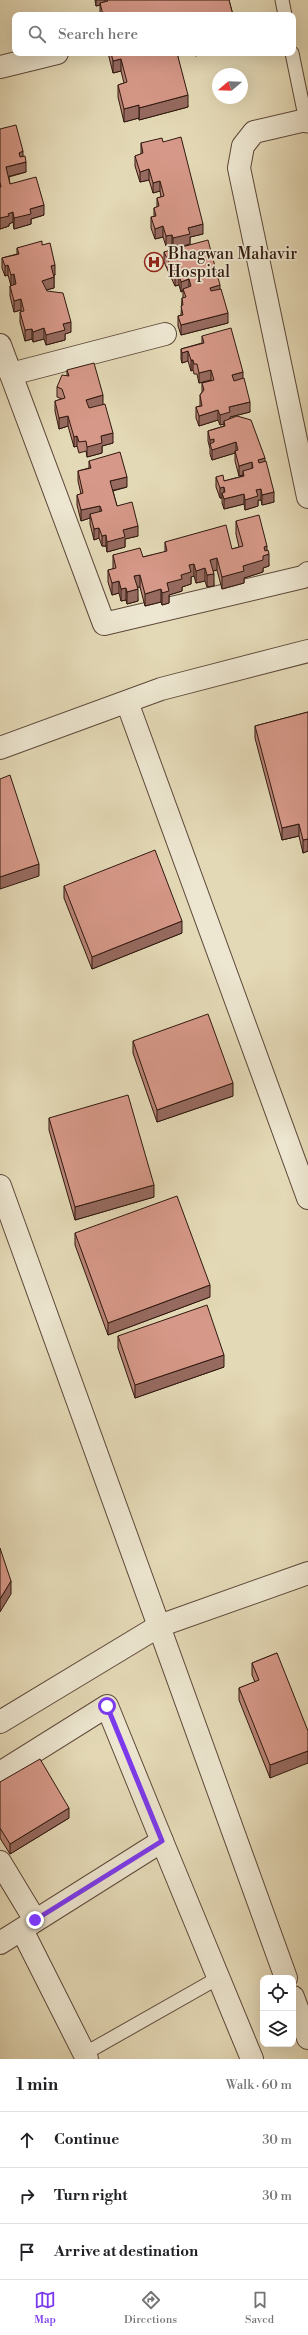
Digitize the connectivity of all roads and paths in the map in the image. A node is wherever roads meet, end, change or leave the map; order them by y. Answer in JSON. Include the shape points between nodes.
{"nodes":[{"id":1,"x":282,"y":0,"type":"edge"},
{"id":2,"x":284,"y":12,"type":"edge"},
{"id":3,"x":45,"y":56,"type":"edge"},
{"id":4,"x":293,"y":56,"type":"edge"},
{"id":5,"x":0,"y":67,"type":"edge"},
{"id":6,"x":307,"y":125,"type":"edge"},
{"id":7,"x":165,"y":334,"type":"dead end"},
{"id":8,"x":0,"y":345,"type":"edge"},
{"id":9,"x":11,"y":374,"type":"junction"},
{"id":10,"x":308,"y":497,"type":"edge"},
{"id":11,"x":308,"y":572,"type":"edge"},
{"id":12,"x":308,"y":651,"type":"edge"},
{"id":13,"x":127,"y":702,"type":"junction"},
{"id":14,"x":0,"y":748,"type":"edge"},
{"id":15,"x":0,"y":1186,"type":"edge"},
{"id":16,"x":308,"y":1198,"type":"edge"},
{"id":17,"x":308,"y":1573,"type":"edge"},
{"id":18,"x":160,"y":1626,"type":"junction"},
{"id":19,"x":0,"y":1722,"type":"edge"},
{"id":20,"x":0,"y":1773,"type":"edge"},
{"id":21,"x":162,"y":1841,"type":"junction"},
{"id":22,"x":0,"y":1862,"type":"edge"},
{"id":23,"x":29,"y":1925,"type":"junction"},
{"id":24,"x":0,"y":1943,"type":"edge"},
{"id":25,"x":285,"y":1975,"type":"edge"},
{"id":26,"x":218,"y":1978,"type":"junction"},
{"id":27,"x":296,"y":2005,"type":"edge"},
{"id":28,"x":308,"y":2038,"type":"edge"},
{"id":29,"x":85,"y":2056,"type":"edge"},
{"id":30,"x":252,"y":2059,"type":"edge"}],
"edges":[{"from":1,"to":2,"type":"lane"},
{"from":3,"to":5,"type":"street"},
{"from":4,"to":6,"type":"lane"},
{"from":6,"to":10,"type":"street","via":[[254,132],[244,146],[239,168]]},
{"from":7,"to":9,"type":"street"},
{"from":8,"to":9,"type":"street"},
{"from":9,"to":11,"type":"street","via":[[104,624],[302,577]]},
{"from":12,"to":13,"type":"street","via":[[161,689]]},
{"from":13,"to":14,"type":"street"},
{"from":13,"to":16,"type":"street"},
{"from":15,"to":18,"type":"street"},
{"from":17,"to":18,"type":"street"},
{"from":18,"to":19,"type":"street"},
{"from":18,"to":25,"type":"street"},
{"from":20,"to":21,"type":"street","via":[[107,1706]]},
{"from":21,"to":23,"type":"street"},
{"from":21,"to":26,"type":"street"},
{"from":22,"to":23,"type":"street"},
{"from":23,"to":24,"type":"street"},
{"from":23,"to":29,"type":"street"},
{"from":26,"to":29,"type":"lane"},
{"from":26,"to":30,"type":"street"},
{"from":27,"to":28,"type":"street"}]}
